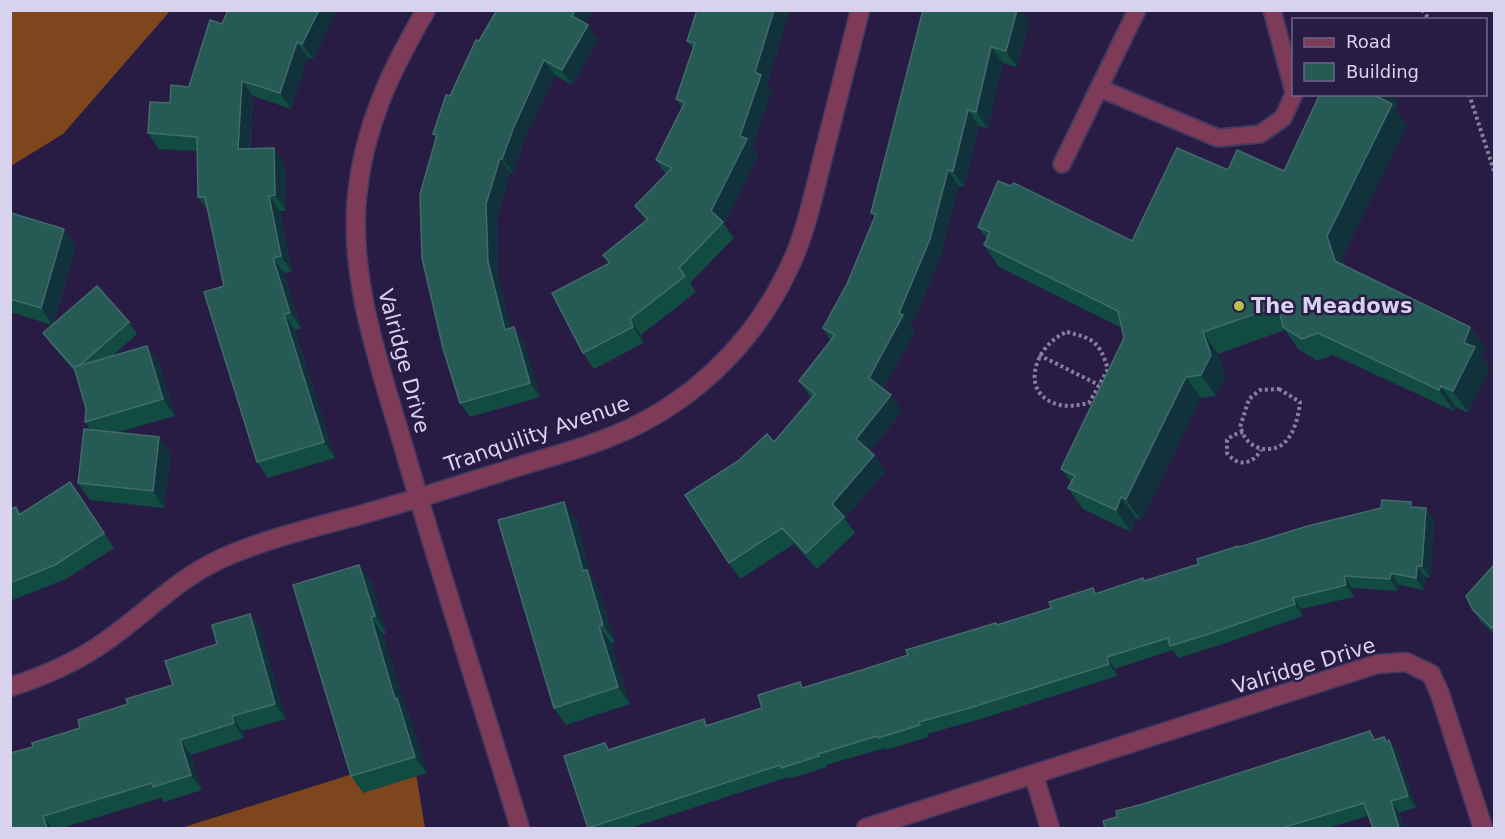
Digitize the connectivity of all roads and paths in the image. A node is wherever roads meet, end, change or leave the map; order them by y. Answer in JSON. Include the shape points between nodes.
{"nodes":[{"id":1,"x":426,"y":10,"type":"edge"},
{"id":2,"x":860,"y":10,"type":"edge"},
{"id":3,"x":1137,"y":10,"type":"edge"},
{"id":4,"x":1272,"y":10,"type":"edge"},
{"id":5,"x":1292,"y":85,"type":"edge"},
{"id":6,"x":1099,"y":88,"type":"junction"},
{"id":7,"x":1293,"y":96,"type":"edge"},
{"id":8,"x":1470,"y":96,"type":"edge"},
{"id":9,"x":1062,"y":164,"type":"dead end"},
{"id":10,"x":1494,"y":171,"type":"edge"},
{"id":11,"x":1039,"y":355,"type":"junction"},
{"id":12,"x":1099,"y":385,"type":"junction"},
{"id":13,"x":1243,"y":432,"type":"junction"},
{"id":14,"x":1261,"y":450,"type":"junction"},
{"id":15,"x":418,"y":498,"type":"junction"},
{"id":16,"x":10,"y":687,"type":"edge"},
{"id":17,"x":1034,"y":776,"type":"junction"},
{"id":18,"x":520,"y":828,"type":"edge"},
{"id":19,"x":866,"y":828,"type":"edge"},
{"id":20,"x":1050,"y":828,"type":"edge"},
{"id":21,"x":1483,"y":828,"type":"edge"}],
"edges":[{"from":1,"to":15,"type":"street","name":"Valridge Drive","via":[[389,77],[371,125],[360,171],[356,221],[358,273],[365,311]]},
{"from":2,"to":15,"type":"street","name":"Tranquility Avenue","via":[[800,242],[777,293],[722,365],[699,386],[625,431]]},
{"from":3,"to":6,"type":"lane"},
{"from":4,"to":5,"type":"lane"},
{"from":6,"to":7,"type":"lane","via":[[1218,138],[1260,134],[1283,117]]},
{"from":6,"to":9,"type":"lane"},
{"from":8,"to":10,"type":"path"},
{"from":11,"to":12,"type":"path"},
{"from":11,"to":12,"type":"path","via":[[1035,382],[1043,396],[1058,404],[1089,403]]},
{"from":11,"to":12,"type":"path","via":[[1055,336],[1067,332],[1085,336],[1101,347],[1108,369]]},
{"from":13,"to":14,"type":"path"},
{"from":13,"to":14,"type":"path","via":[[1227,440],[1227,453],[1232,460],[1249,462]]},
{"from":13,"to":14,"type":"path","via":[[1240,427],[1249,399],[1260,390],[1279,389],[1300,402],[1299,415],[1287,442],[1275,449]]},
{"from":15,"to":16,"type":"street","name":"Tranquility Avenue","via":[[234,553],[188,576],[78,659]]},
{"from":15,"to":18,"type":"street","name":"Valridge Drive"},
{"from":17,"to":19,"type":"street","name":"Valridge Drive"},
{"from":17,"to":20,"type":"street"},
{"from":17,"to":21,"type":"street","name":"Valridge Drive","via":[[1377,664],[1406,662],[1431,674]]}]}
